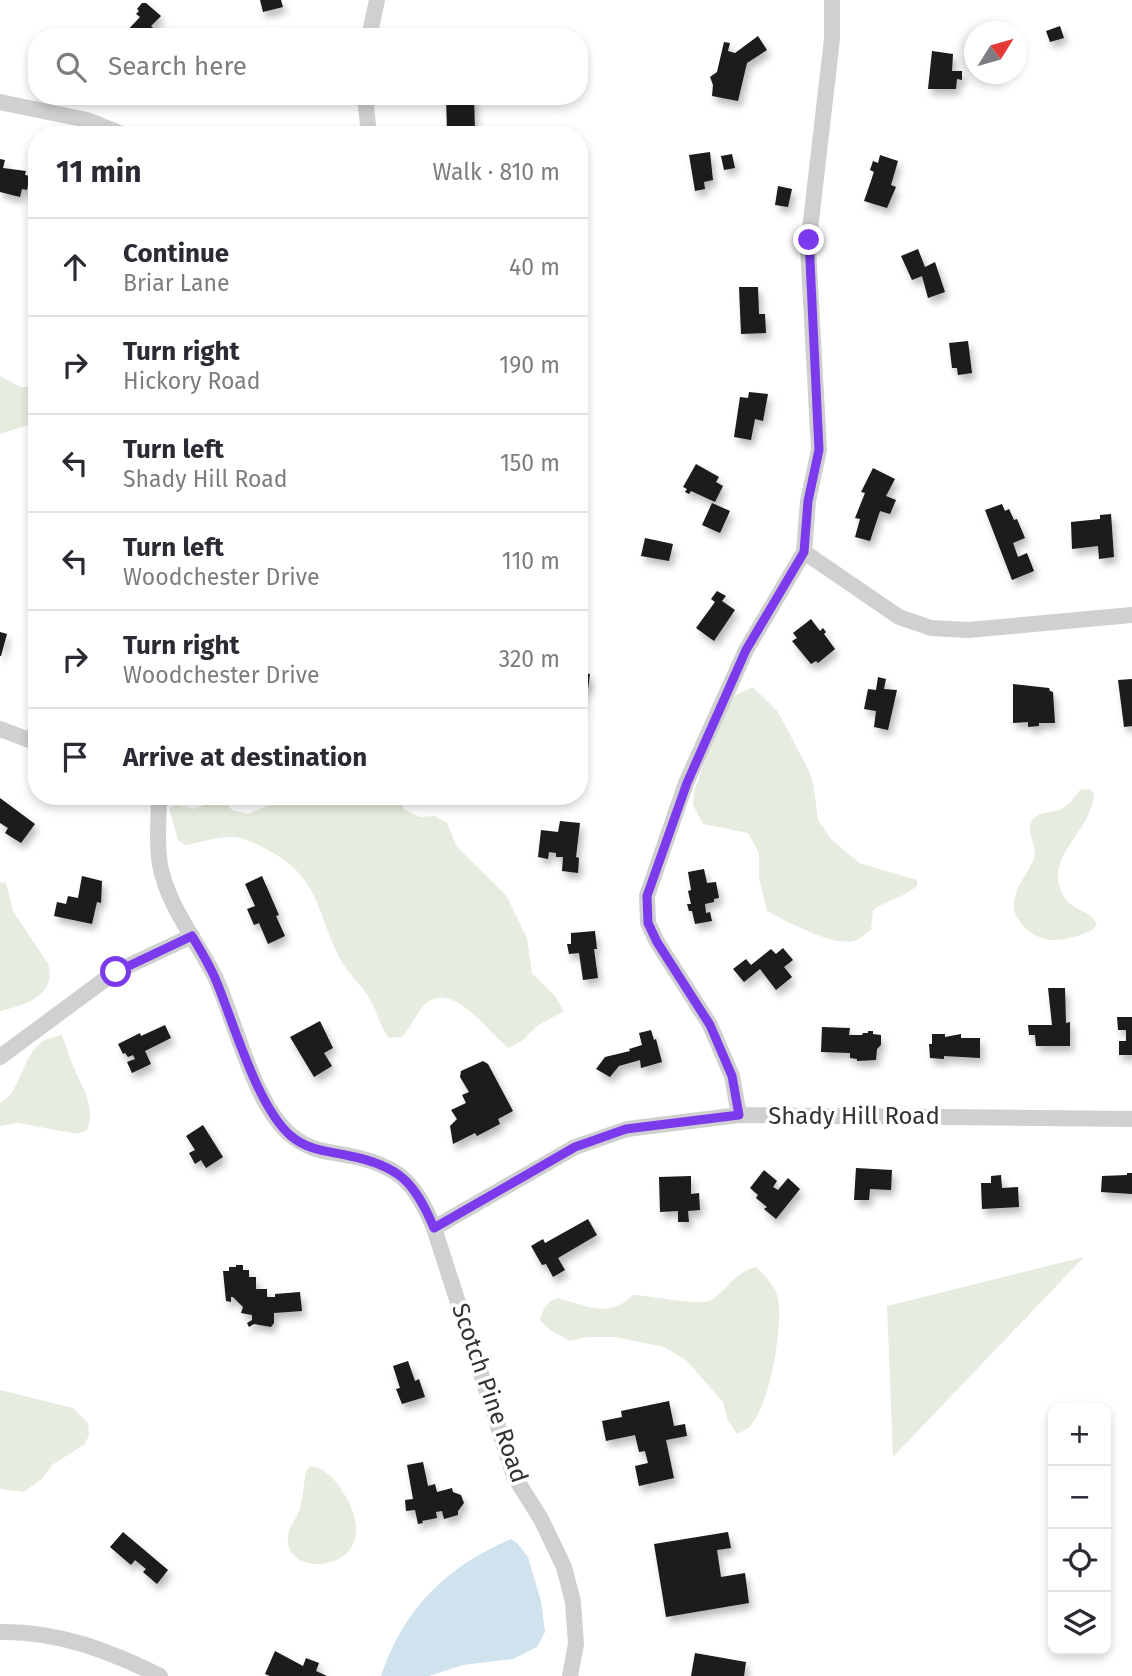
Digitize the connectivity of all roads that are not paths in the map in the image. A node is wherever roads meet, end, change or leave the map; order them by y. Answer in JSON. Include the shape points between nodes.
{"nodes":[{"id":1,"x":377,"y":0,"type":"edge"},
{"id":2,"x":832,"y":0,"type":"edge"},
{"id":3,"x":371,"y":28,"type":"edge"},
{"id":4,"x":0,"y":103,"type":"edge"},
{"id":5,"x":366,"y":105,"type":"edge"},
{"id":6,"x":102,"y":126,"type":"edge"},
{"id":7,"x":368,"y":126,"type":"edge"},
{"id":8,"x":804,"y":552,"type":"junction"},
{"id":9,"x":1132,"y":615,"type":"edge"},
{"id":10,"x":0,"y":729,"type":"edge"},
{"id":11,"x":28,"y":740,"type":"edge"},
{"id":12,"x":159,"y":805,"type":"edge"},
{"id":13,"x":192,"y":936,"type":"junction"},
{"id":14,"x":0,"y":1057,"type":"edge"},
{"id":15,"x":739,"y":1115,"type":"junction"},
{"id":16,"x":1132,"y":1119,"type":"edge"},
{"id":17,"x":434,"y":1228,"type":"junction"},
{"id":18,"x":0,"y":1632,"type":"edge"},
{"id":19,"x":160,"y":1676,"type":"edge"},
{"id":20,"x":570,"y":1676,"type":"edge"}],
"edges":[{"from":1,"to":3,"type":"street"},
{"from":2,"to":8,"type":"street","via":[[832,39],[808,247],[819,450]]},
{"from":4,"to":6,"type":"street"},
{"from":5,"to":7,"type":"street"},
{"from":8,"to":9,"type":"street","via":[[899,617],[931,628],[968,631]]},
{"from":8,"to":15,"type":"street","via":[[746,650],[687,783],[647,896],[648,923],[710,1025],[732,1076]]},
{"from":10,"to":11,"type":"street"},
{"from":12,"to":13,"type":"street","name":"Scotch Pine Road","via":[[159,864],[167,891]]},
{"from":13,"to":14,"type":"street","via":[[116,972]]},
{"from":13,"to":17,"type":"street","name":"Scotch Pine Road","via":[[216,979],[273,1115],[290,1135],[316,1151],[352,1156],[390,1169],[416,1191]]},
{"from":15,"to":16,"type":"street","name":"Shady Hill Road"},
{"from":15,"to":17,"type":"street","name":"Shady Hill Road","via":[[626,1129],[575,1147]]},
{"from":17,"to":20,"type":"street","name":"Scotch Pine Road","via":[[514,1476],[564,1567],[573,1602],[576,1644]]},
{"from":18,"to":19,"type":"street","via":[[28,1632],[86,1644]]}]}
